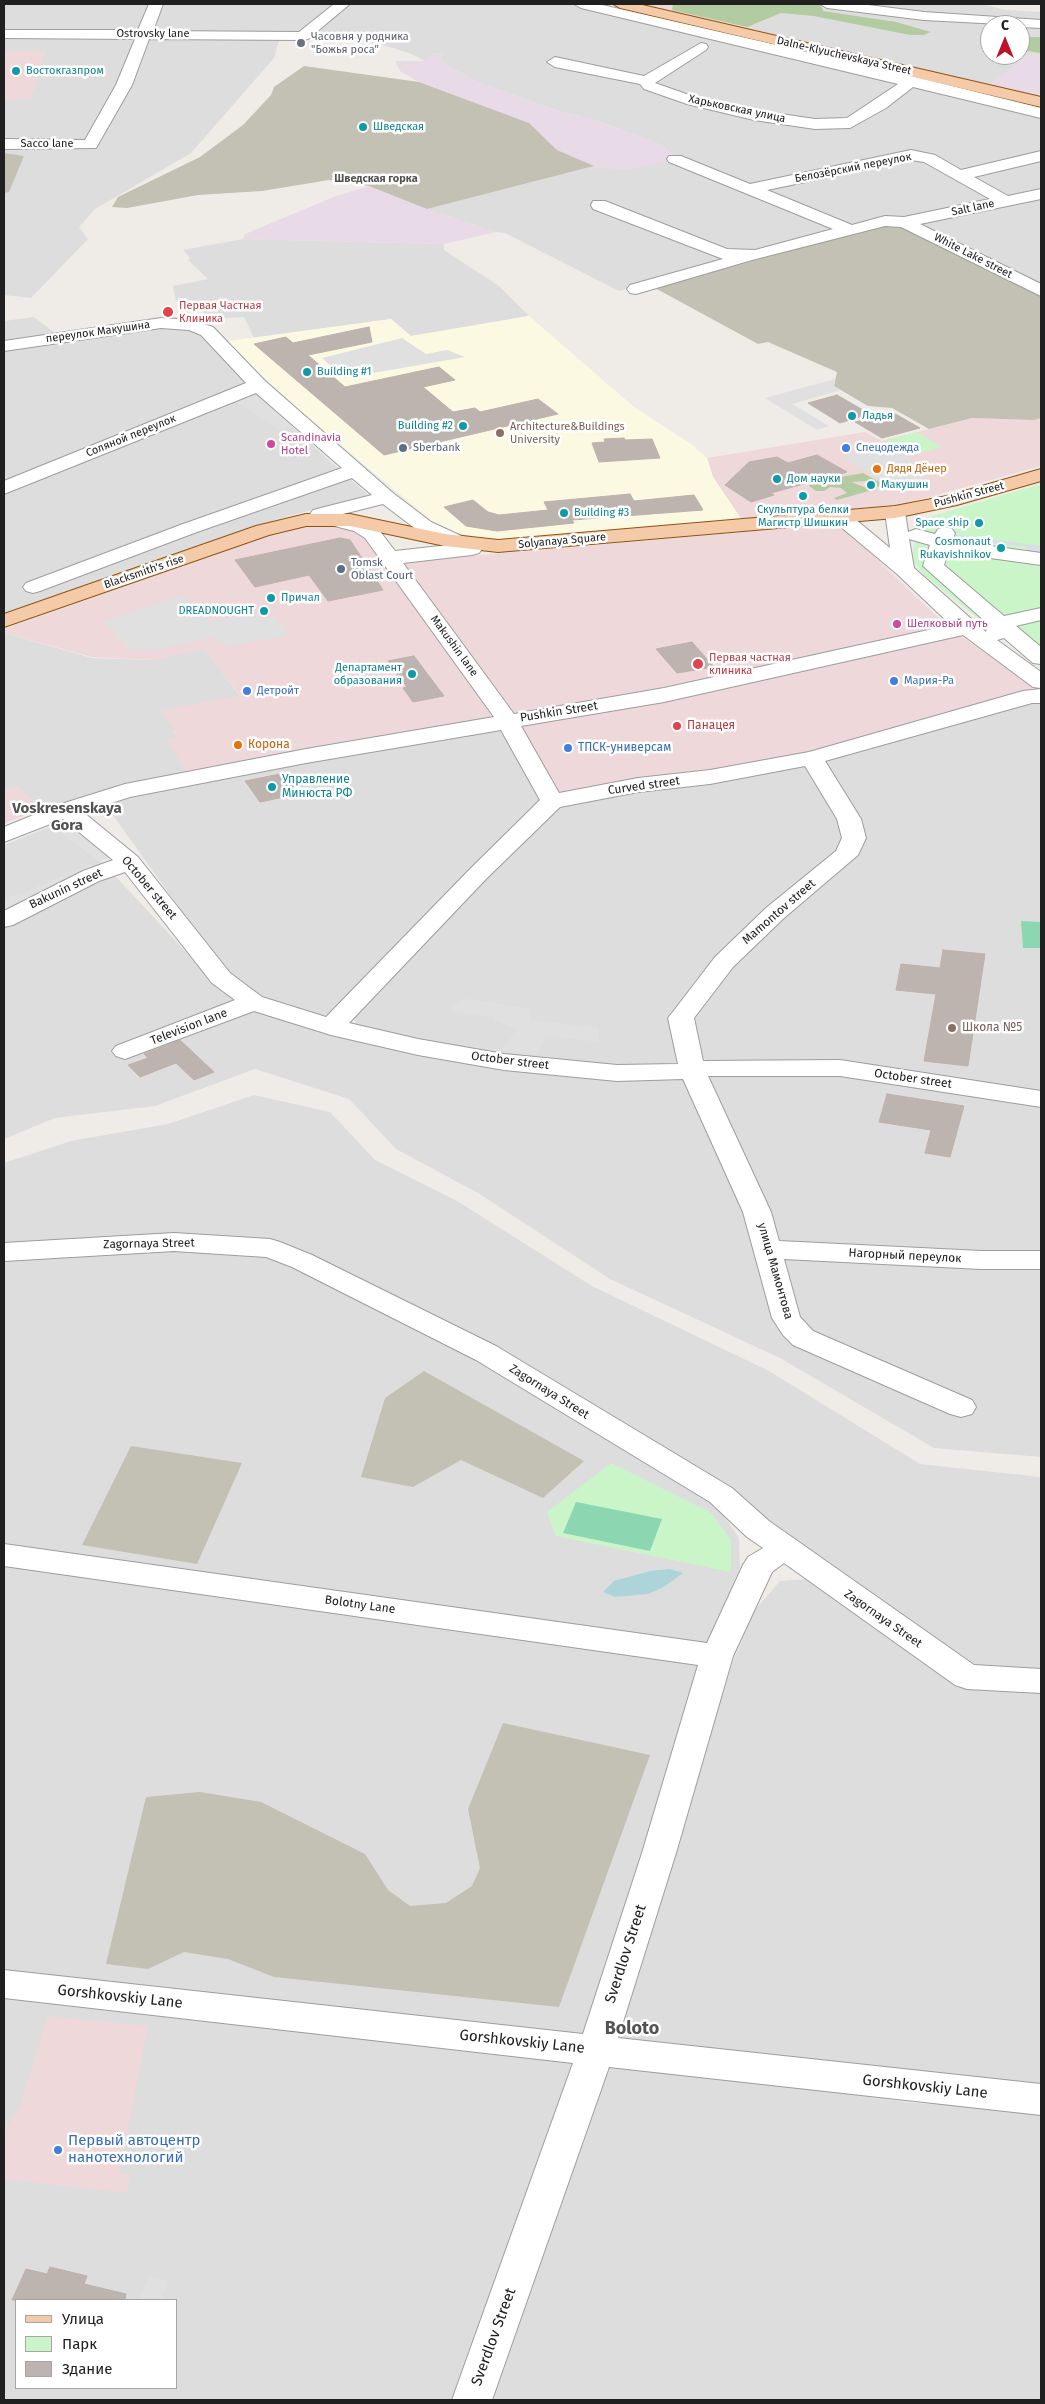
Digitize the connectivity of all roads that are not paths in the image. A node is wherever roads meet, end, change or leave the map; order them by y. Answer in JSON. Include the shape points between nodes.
{"nodes":[{"id":1,"x":156,"y":4,"type":"edge"},
{"id":2,"x":343,"y":4,"type":"edge"},
{"id":3,"x":581,"y":4,"type":"edge"},
{"id":4,"x":605,"y":4,"type":"edge"},
{"id":5,"x":620,"y":4,"type":"edge"},
{"id":6,"x":629,"y":4,"type":"edge"},
{"id":7,"x":827,"y":4,"type":"edge"},
{"id":8,"x":947,"y":10,"type":"edge"},
{"id":9,"x":647,"y":11,"type":"junction"},
{"id":10,"x":1041,"y":24,"type":"edge"},
{"id":11,"x":4,"y":34,"type":"edge"},
{"id":12,"x":143,"y":34,"type":"junction"},
{"id":13,"x":702,"y":47,"type":"dead end"},
{"id":14,"x":555,"y":62,"type":"dead end"},
{"id":15,"x":912,"y":81,"type":"junction"},
{"id":16,"x":646,"y":82,"type":"junction"},
{"id":17,"x":1041,"y":102,"type":"edge"},
{"id":18,"x":1041,"y":113,"type":"edge"},
{"id":19,"x":4,"y":144,"type":"edge"},
{"id":20,"x":1041,"y":156,"type":"edge"},
{"id":21,"x":675,"y":159,"type":"dead end"},
{"id":22,"x":959,"y":175,"type":"junction"},
{"id":23,"x":749,"y":189,"type":"junction"},
{"id":24,"x":1041,"y":194,"type":"edge"},
{"id":25,"x":1005,"y":201,"type":"junction"},
{"id":26,"x":599,"y":205,"type":"dead end"},
{"id":27,"x":904,"y":222,"type":"junction"},
{"id":28,"x":850,"y":230,"type":"junction"},
{"id":29,"x":754,"y":255,"type":"junction"},
{"id":30,"x":636,"y":289,"type":"dead end"},
{"id":31,"x":1037,"y":289,"type":"edge"},
{"id":32,"x":4,"y":346,"type":"edge"},
{"id":33,"x":258,"y":385,"type":"junction"},
{"id":34,"x":356,"y":470,"type":"junction"},
{"id":35,"x":1041,"y":475,"type":"edge"},
{"id":36,"x":4,"y":488,"type":"edge"},
{"id":37,"x":386,"y":497,"type":"junction"},
{"id":38,"x":895,"y":512,"type":"junction"},
{"id":39,"x":842,"y":518,"type":"junction"},
{"id":40,"x":330,"y":519,"type":"junction"},
{"id":41,"x":285,"y":524,"type":"junction"},
{"id":42,"x":461,"y":543,"type":"junction"},
{"id":43,"x":498,"y":546,"type":"junction"},
{"id":44,"x":1036,"y":553,"type":"edge"},
{"id":45,"x":389,"y":558,"type":"junction"},
{"id":46,"x":904,"y":570,"type":"junction"},
{"id":47,"x":33,"y":587,"type":"dead end"},
{"id":48,"x":1033,"y":611,"type":"edge"},
{"id":49,"x":4,"y":622,"type":"edge"},
{"id":50,"x":996,"y":625,"type":"junction"},
{"id":51,"x":967,"y":628,"type":"junction"},
{"id":52,"x":1041,"y":658,"type":"edge"},
{"id":53,"x":1041,"y":682,"type":"edge"},
{"id":54,"x":1041,"y":696,"type":"edge"},
{"id":55,"x":505,"y":721,"type":"junction"},
{"id":56,"x":812,"y":758,"type":"junction"},
{"id":57,"x":552,"y":801,"type":"junction"},
{"id":58,"x":66,"y":810,"type":"junction"},
{"id":59,"x":4,"y":835,"type":"edge"},
{"id":60,"x":130,"y":862,"type":"junction"},
{"id":61,"x":4,"y":920,"type":"edge"},
{"id":62,"x":254,"y":1002,"type":"junction"},
{"id":63,"x":331,"y":1027,"type":"junction"},
{"id":64,"x":125,"y":1051,"type":"dead end"},
{"id":65,"x":692,"y":1070,"type":"junction"},
{"id":66,"x":1041,"y":1099,"type":"edge"},
{"id":67,"x":769,"y":1249,"type":"junction"},
{"id":68,"x":4,"y":1252,"type":"edge"},
{"id":69,"x":1041,"y":1260,"type":"edge"},
{"id":70,"x":961,"y":1407,"type":"dead end"},
{"id":71,"x":785,"y":1548,"type":"junction"},
{"id":72,"x":4,"y":1555,"type":"edge"},
{"id":73,"x":717,"y":1656,"type":"junction"},
{"id":74,"x":1041,"y":1681,"type":"edge"},
{"id":75,"x":4,"y":1984,"type":"edge"},
{"id":76,"x":596,"y":2050,"type":"junction"},
{"id":77,"x":1041,"y":2100,"type":"edge"},
{"id":78,"x":472,"y":2400,"type":"edge"}],
"edges":[{"from":1,"to":12,"type":"street"},
{"from":2,"to":12,"type":"street","name":"Ostrovsky lane","via":[[303,36]]},
{"from":3,"to":15,"type":"street"},
{"from":4,"to":9,"type":"main road","name":"Dalne-Klyuchevskaya Street"},
{"from":5,"to":9,"type":"main road","name":"Dalne-Klyuchevskaya Street"},
{"from":6,"to":9,"type":"main road"},
{"from":7,"to":8,"type":"street"},
{"from":8,"to":10,"type":"street"},
{"from":9,"to":17,"type":"main road","name":"Dalne-Klyuchevskaya Street"},
{"from":11,"to":12,"type":"street","name":"Ostrovsky lane"},
{"from":12,"to":19,"type":"street","name":"Sacco lane","via":[[124,85],[90,144]]},
{"from":13,"to":16,"type":"street"},
{"from":14,"to":16,"type":"street","name":"Харьковская улица"},
{"from":15,"to":16,"type":"street","name":"Харьковская улица","via":[[850,123],[824,124],[754,114],[687,99],[649,86]]},
{"from":15,"to":18,"type":"street"},
{"from":20,"to":22,"type":"street"},
{"from":21,"to":23,"type":"street"},
{"from":22,"to":23,"type":"street","name":"Белозёрский переулок","via":[[929,158],[911,155]]},
{"from":22,"to":25,"type":"street","name":"Белозёрский переулок"},
{"from":23,"to":28,"type":"street"},
{"from":24,"to":25,"type":"street","name":"Salt lane"},
{"from":25,"to":27,"type":"street","name":"Salt lane"},
{"from":26,"to":29,"type":"street","via":[[724,254]]},
{"from":27,"to":28,"type":"street","name":"Salt lane","via":[[885,221]]},
{"from":27,"to":31,"type":"street","name":"White Lake street"},
{"from":28,"to":29,"type":"street","name":"Salt lane"},
{"from":29,"to":30,"type":"street","name":"Salt lane"},
{"from":32,"to":33,"type":"street","via":[[162,323],[192,325],[207,331]]},
{"from":33,"to":34,"type":"street"},
{"from":33,"to":36,"type":"street","name":"Соляной переулок"},
{"from":34,"to":37,"type":"street"},
{"from":34,"to":47,"type":"street"},
{"from":35,"to":38,"type":"main road","name":"Pushkin Street","via":[[950,501]]},
{"from":37,"to":41,"type":"street"},
{"from":37,"to":42,"type":"street","via":[[424,526]]},
{"from":38,"to":39,"type":"main road","name":"Pushkin Street"},
{"from":38,"to":46,"type":"street"},
{"from":39,"to":43,"type":"main road","name":"Solyanaya Square"},
{"from":39,"to":46,"type":"street"},
{"from":40,"to":41,"type":"main road","name":"Solyanaya Square"},
{"from":40,"to":42,"type":"main road","name":"Solyanaya Square","via":[[370,523]]},
{"from":40,"to":45,"type":"street","name":"Makushin lane","via":[[361,526],[372,534]]},
{"from":41,"to":49,"type":"main road","name":"Blacksmith's rise"},
{"from":42,"to":43,"type":"main road","name":"Solyanaya Square"},
{"from":43,"to":45,"type":"street"},
{"from":44,"to":50,"type":"street","via":[[944,537],[933,566]]},
{"from":45,"to":55,"type":"street","name":"Makushin lane","via":[[499,707]]},
{"from":46,"to":51,"type":"street"},
{"from":48,"to":50,"type":"street"},
{"from":50,"to":52,"type":"street"},
{"from":51,"to":53,"type":"street"},
{"from":51,"to":55,"type":"street","name":"Pushkin Street","via":[[664,695]]},
{"from":54,"to":56,"type":"street","name":"Curved street","via":[[1031,696]]},
{"from":55,"to":57,"type":"street","name":"Makushin lane"},
{"from":55,"to":58,"type":"street","name":"Pushkin Street","via":[[133,790]]},
{"from":56,"to":57,"type":"street","name":"Curved street","via":[[710,778],[638,785]]},
{"from":56,"to":65,"type":"street","name":"Mamontov street","via":[[849,819],[854,838],[846,855],[775,913],[724,962],[682,1018]]},
{"from":57,"to":63,"type":"street"},
{"from":58,"to":59,"type":"street","name":"Pushkin Street"},
{"from":58,"to":60,"type":"street","name":"October street"},
{"from":60,"to":61,"type":"street","name":"Bakunin street","via":[[91,876]]},
{"from":60,"to":62,"type":"street","name":"October street","via":[[221,978]]},
{"from":62,"to":63,"type":"street","name":"October street"},
{"from":62,"to":64,"type":"street","name":"Television lane"},
{"from":63,"to":65,"type":"street","name":"October street","via":[[504,1062],[617,1073]]},
{"from":65,"to":66,"type":"street","name":"October street","via":[[840,1068]]},
{"from":65,"to":67,"type":"street","name":"улица Мамонтова","via":[[757,1212]]},
{"from":67,"to":69,"type":"street","name":"Нагорный переулок"},
{"from":67,"to":70,"type":"street","name":"улица Мамонтова","via":[[786,1318],[803,1338]]},
{"from":68,"to":71,"type":"street","name":"Zagornaya Street","via":[[174,1242],[270,1248],[486,1353],[721,1495]]},
{"from":71,"to":73,"type":"street","name":"Sverdlov Street","via":[[759,1565]]},
{"from":71,"to":74,"type":"street","name":"Zagornaya Street","via":[[967,1676]]},
{"from":72,"to":73,"type":"street","name":"Bolotny Lane"},
{"from":73,"to":76,"type":"street","name":"Sverdlov Street"},
{"from":75,"to":76,"type":"street","name":"Gorshkovskiy Lane"},
{"from":76,"to":77,"type":"street","name":"Gorshkovskiy Lane"},
{"from":76,"to":78,"type":"street","name":"Sverdlov Street"}]}
